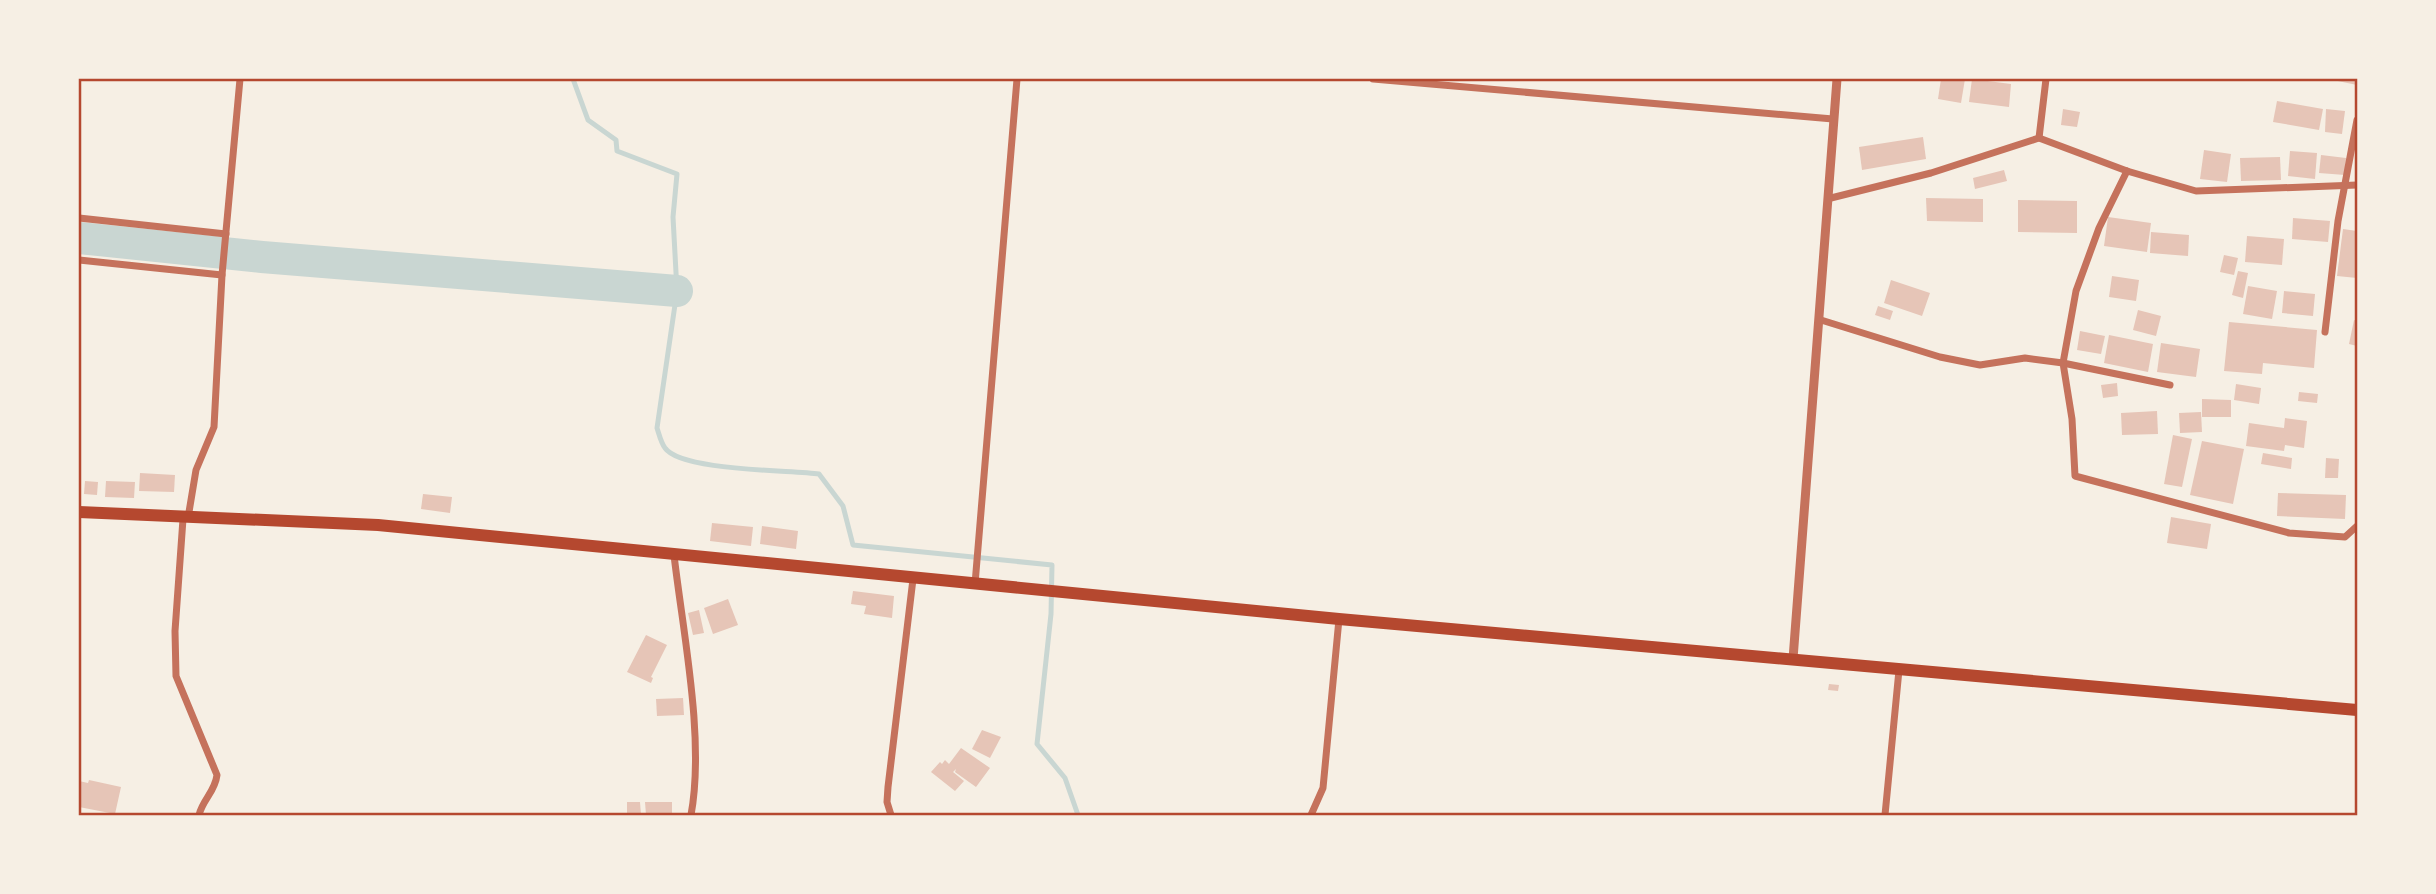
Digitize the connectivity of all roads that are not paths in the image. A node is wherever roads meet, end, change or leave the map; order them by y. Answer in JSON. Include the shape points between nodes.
{"nodes":[{"id":1,"x":240,"y":79,"type":"edge"},
{"id":2,"x":1017,"y":79,"type":"edge"},
{"id":3,"x":1373,"y":79,"type":"edge"},
{"id":4,"x":1837,"y":79,"type":"edge"},
{"id":5,"x":2046,"y":79,"type":"edge"},
{"id":6,"x":1833,"y":119,"type":"junction"},
{"id":7,"x":2357,"y":120,"type":"edge"},
{"id":8,"x":2039,"y":138,"type":"junction"},
{"id":9,"x":2127,"y":171,"type":"junction"},
{"id":10,"x":2357,"y":185,"type":"edge"},
{"id":11,"x":2347,"y":186,"type":"junction"},
{"id":12,"x":1830,"y":198,"type":"junction"},
{"id":13,"x":79,"y":218,"type":"edge"},
{"id":14,"x":226,"y":234,"type":"junction"},
{"id":15,"x":79,"y":260,"type":"edge"},
{"id":16,"x":222,"y":275,"type":"junction"},
{"id":17,"x":1821,"y":320,"type":"junction"},
{"id":18,"x":2325,"y":332,"type":"dead end"},
{"id":19,"x":2063,"y":363,"type":"junction"},
{"id":20,"x":2170,"y":385,"type":"dead end"},
{"id":21,"x":79,"y":512,"type":"edge"},
{"id":22,"x":185,"y":519,"type":"junction"},
{"id":23,"x":2357,"y":526,"type":"edge"},
{"id":24,"x":674,"y":555,"type":"junction"},
{"id":25,"x":913,"y":579,"type":"junction"},
{"id":26,"x":975,"y":585,"type":"junction"},
{"id":27,"x":1339,"y":619,"type":"junction"},
{"id":28,"x":1793,"y":659,"type":"junction"},
{"id":29,"x":1899,"y":670,"type":"junction"},
{"id":30,"x":2357,"y":710,"type":"edge"},
{"id":31,"x":200,"y":815,"type":"edge"},
{"id":32,"x":691,"y":815,"type":"edge"},
{"id":33,"x":891,"y":815,"type":"edge"},
{"id":34,"x":1311,"y":815,"type":"edge"},
{"id":35,"x":1885,"y":815,"type":"edge"}],
"edges":[{"from":1,"to":14,"type":"street"},
{"from":2,"to":26,"type":"street"},
{"from":3,"to":6,"type":"street"},
{"from":4,"to":6,"type":"street"},
{"from":5,"to":8,"type":"street"},
{"from":6,"to":12,"type":"street"},
{"from":7,"to":11,"type":"street"},
{"from":8,"to":9,"type":"street"},
{"from":8,"to":12,"type":"street","via":[[1931,173]]},
{"from":9,"to":11,"type":"street","via":[[2196,191]]},
{"from":9,"to":19,"type":"street","via":[[2076,291]]},
{"from":10,"to":11,"type":"street"},
{"from":11,"to":18,"type":"street","via":[[2338,221]]},
{"from":12,"to":17,"type":"street"},
{"from":13,"to":14,"type":"street"},
{"from":14,"to":16,"type":"street"},
{"from":15,"to":16,"type":"street"},
{"from":16,"to":22,"type":"street","via":[[214,427],[196,470]]},
{"from":17,"to":19,"type":"street","via":[[1979,365],[2025,358]]},
{"from":17,"to":28,"type":"street"},
{"from":19,"to":20,"type":"street"},
{"from":19,"to":23,"type":"street","via":[[2075,476],[2289,533],[2345,537]]},
{"from":21,"to":22,"type":"main road"},
{"from":22,"to":24,"type":"main road","via":[[378,525]]},
{"from":22,"to":31,"type":"street","via":[[175,631],[176,677],[217,775]]},
{"from":24,"to":25,"type":"main road"},
{"from":24,"to":32,"type":"street","via":[[696,750]]},
{"from":25,"to":26,"type":"main road"},
{"from":25,"to":33,"type":"street","via":[[888,787]]},
{"from":26,"to":27,"type":"main road"},
{"from":27,"to":28,"type":"main road"},
{"from":27,"to":34,"type":"street","via":[[1323,788]]},
{"from":28,"to":29,"type":"main road"},
{"from":29,"to":30,"type":"main road"},
{"from":29,"to":35,"type":"street"}]}
